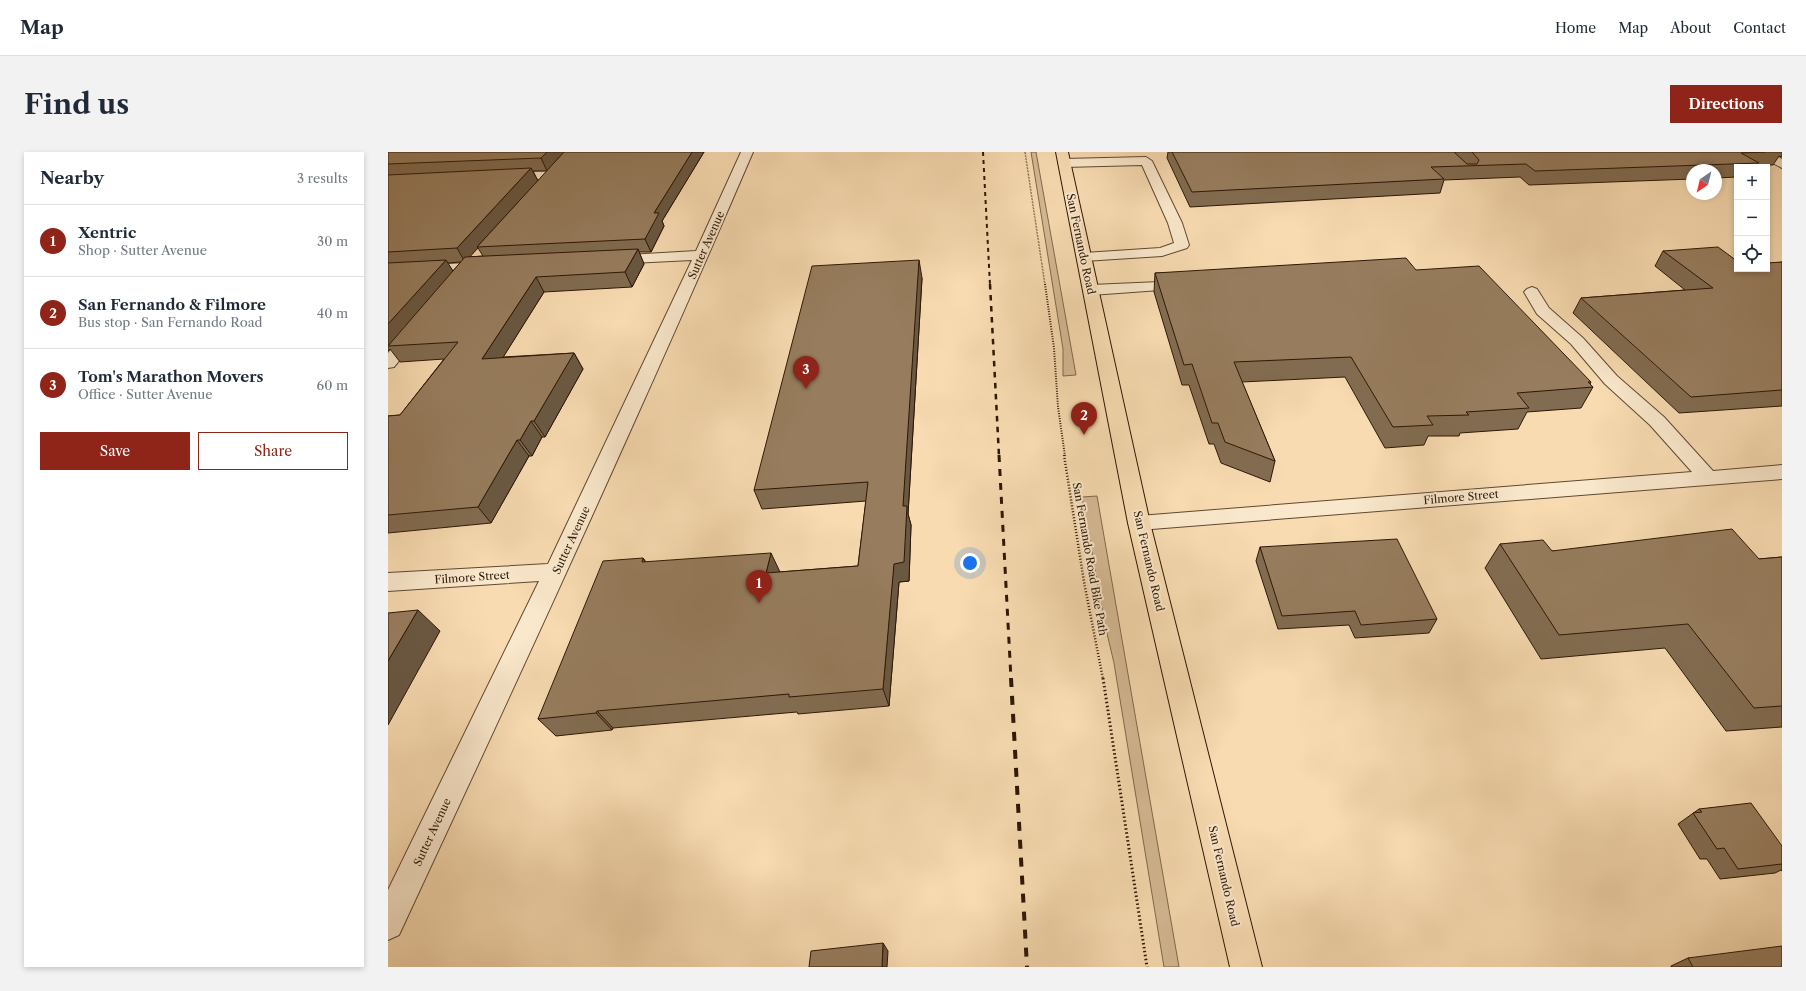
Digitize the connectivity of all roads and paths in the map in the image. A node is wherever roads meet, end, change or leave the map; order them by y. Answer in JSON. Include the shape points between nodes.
{"nodes":[{"id":1,"x":747,"y":152,"type":"edge"},
{"id":2,"x":1025,"y":152,"type":"edge"},
{"id":3,"x":1760,"y":152,"type":"edge"},
{"id":4,"x":1063,"y":158,"type":"edge"},
{"id":5,"x":562,"y":164,"type":"edge"},
{"id":6,"x":1782,"y":164,"type":"edge"},
{"id":7,"x":552,"y":175,"type":"junction"},
{"id":8,"x":490,"y":178,"type":"edge"},
{"id":9,"x":542,"y":187,"type":"edge"},
{"id":10,"x":702,"y":255,"type":"junction"},
{"id":11,"x":1084,"y":257,"type":"junction"},
{"id":12,"x":594,"y":260,"type":"edge"},
{"id":13,"x":475,"y":261,"type":"junction"},
{"id":14,"x":501,"y":265,"type":"edge"},
{"id":15,"x":388,"y":271,"type":"edge"},
{"id":16,"x":1194,"y":284,"type":"edge"},
{"id":17,"x":455,"y":285,"type":"edge"},
{"id":18,"x":1091,"y":290,"type":"junction"},
{"id":19,"x":1532,"y":292,"type":"dead end"},
{"id":20,"x":424,"y":321,"type":"edge"},
{"id":21,"x":388,"y":363,"type":"edge"},
{"id":22,"x":1782,"y":472,"type":"edge"},
{"id":23,"x":1708,"y":478,"type":"junction"},
{"id":24,"x":1139,"y":523,"type":"junction"},
{"id":25,"x":556,"y":572,"type":"junction"},
{"id":26,"x":388,"y":582,"type":"edge"},
{"id":27,"x":388,"y":924,"type":"edge"},
{"id":28,"x":1147,"y":967,"type":"edge"},
{"id":29,"x":1246,"y":967,"type":"edge"}],
"edges":[{"from":1,"to":10,"type":"street","name":"Sutter Avenue"},
{"from":2,"to":28,"type":"path","name":"San Fernando Road Bike Path","via":[[1054,348],[1054,373],[1066,469],[1090,619],[1100,660]]},
{"from":3,"to":6,"type":"street"},
{"from":4,"to":11,"type":"main road","name":"San Fernando Road"},
{"from":4,"to":11,"type":"street","via":[[1146,161],[1175,223],[1182,245],[1162,252]]},
{"from":5,"to":7,"type":"street"},
{"from":7,"to":8,"type":"street"},
{"from":7,"to":9,"type":"street"},
{"from":10,"to":12,"type":"street"},
{"from":10,"to":25,"type":"street","name":"Sutter Avenue"},
{"from":11,"to":18,"type":"main road","name":"San Fernando Road"},
{"from":13,"to":14,"type":"street"},
{"from":13,"to":15,"type":"street"},
{"from":13,"to":17,"type":"street"},
{"from":16,"to":18,"type":"street"},
{"from":18,"to":24,"type":"main road","name":"San Fernando Road"},
{"from":19,"to":23,"type":"street","via":[[1543,311],[1578,341],[1611,380],[1657,421]]},
{"from":20,"to":21,"type":"street"},
{"from":22,"to":23,"type":"street","name":"Filmore Street"},
{"from":23,"to":24,"type":"street","name":"Filmore Street"},
{"from":24,"to":29,"type":"main road","name":"San Fernando Road"},
{"from":25,"to":26,"type":"street","name":"Filmore Street"},
{"from":25,"to":27,"type":"street","name":"Sutter Avenue"}]}
